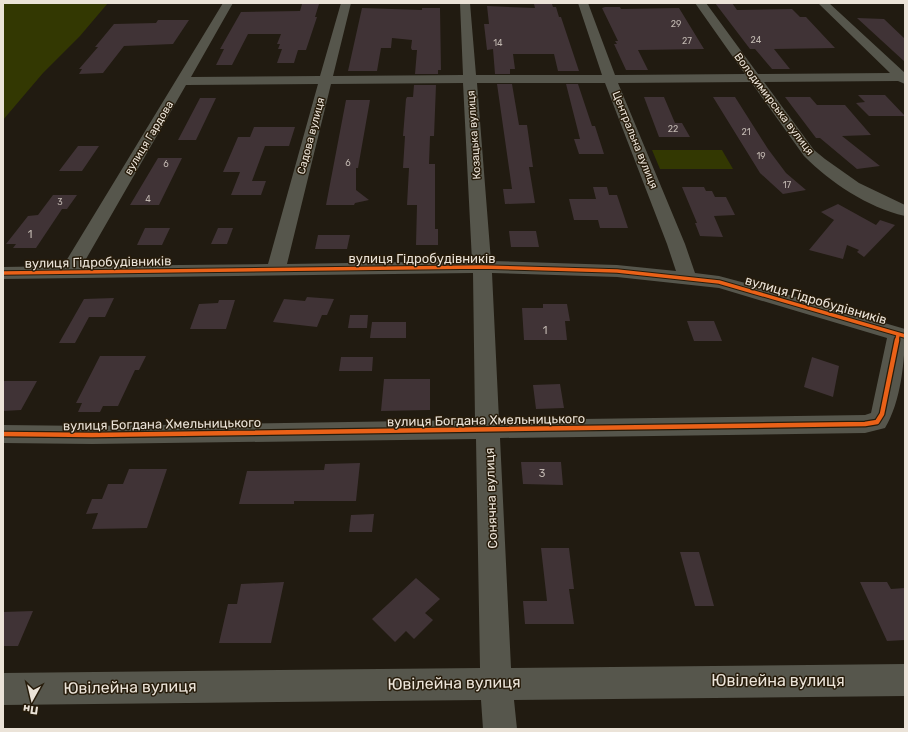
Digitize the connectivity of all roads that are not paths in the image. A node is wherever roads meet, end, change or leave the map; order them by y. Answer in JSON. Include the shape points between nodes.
{"nodes":[{"id":1,"x":228,"y":3,"type":"edge"},
{"id":2,"x":346,"y":3,"type":"edge"},
{"id":3,"x":466,"y":3,"type":"edge"},
{"id":4,"x":583,"y":3,"type":"edge"},
{"id":5,"x":700,"y":3,"type":"edge"},
{"id":6,"x":824,"y":3,"type":"edge"},
{"id":7,"x":754,"y":78,"type":"junction"},
{"id":8,"x":610,"y":79,"type":"junction"},
{"id":9,"x":903,"y":79,"type":"edge"},
{"id":10,"x":326,"y":80,"type":"junction"},
{"id":11,"x":470,"y":80,"type":"junction"},
{"id":12,"x":184,"y":81,"type":"junction"},
{"id":13,"x":905,"y":211,"type":"edge"},
{"id":14,"x":482,"y":268,"type":"junction"},
{"id":15,"x":276,"y":270,"type":"junction"},
{"id":16,"x":3,"y":272,"type":"edge"},
{"id":17,"x":69,"y":272,"type":"junction"},
{"id":18,"x":687,"y":277,"type":"junction"},
{"id":19,"x":902,"y":335,"type":"edge"},
{"id":20,"x":488,"y":430,"type":"junction"},
{"id":21,"x":3,"y":434,"type":"edge"},
{"id":22,"x":905,"y":680,"type":"edge"},
{"id":23,"x":496,"y":683,"type":"junction"},
{"id":24,"x":3,"y":689,"type":"edge"},
{"id":25,"x":500,"y":729,"type":"edge"}],
"edges":[{"from":1,"to":12,"type":"street","name":"вулиця Гардова"},
{"from":2,"to":10,"type":"street","name":"Садова вулиця"},
{"from":3,"to":11,"type":"street","name":"Козацька вулиця"},
{"from":4,"to":8,"type":"street","name":"Центральна вулиця"},
{"from":5,"to":7,"type":"street","name":"Володимирська вулиця"},
{"from":6,"to":9,"type":"street"},
{"from":7,"to":8,"type":"street"},
{"from":7,"to":9,"type":"street"},
{"from":7,"to":13,"type":"street","name":"Володимирська вулиця","via":[[814,158],[852,185]]},
{"from":8,"to":11,"type":"street"},
{"from":8,"to":18,"type":"street","name":"Центральна вулиця"},
{"from":10,"to":11,"type":"street"},
{"from":10,"to":12,"type":"street"},
{"from":10,"to":15,"type":"street","name":"Садова вулиця"},
{"from":11,"to":14,"type":"street","name":"Козацька вулиця"},
{"from":12,"to":17,"type":"street","name":"вулиця Гардова"},
{"from":14,"to":15,"type":"street","name":"вулиця Гідробудівників"},
{"from":14,"to":18,"type":"street","name":"вулиця Гідробудівників","via":[[590,269]]},
{"from":14,"to":20,"type":"street","name":"Сонячна вулиця"},
{"from":15,"to":17,"type":"street","name":"вулиця Гідробудівників"},
{"from":16,"to":17,"type":"street","name":"вулиця Гідробудівників"},
{"from":18,"to":19,"type":"street","name":"вулиця Гідробудівників","via":[[745,289]]},
{"from":19,"to":20,"type":"street","name":"вулиця Богдана Хмельницького","via":[[882,414],[877,422],[872,424]]},
{"from":20,"to":21,"type":"street","name":"вулиця Богдана Хмельницького"},
{"from":20,"to":23,"type":"street","name":"Сонячна вулиця"},
{"from":22,"to":23,"type":"street","name":"Ювілейна вулиця"},
{"from":23,"to":24,"type":"street","name":"Ювілейна вулиця"},
{"from":23,"to":25,"type":"street","name":"Сонячна вулиця"}]}
